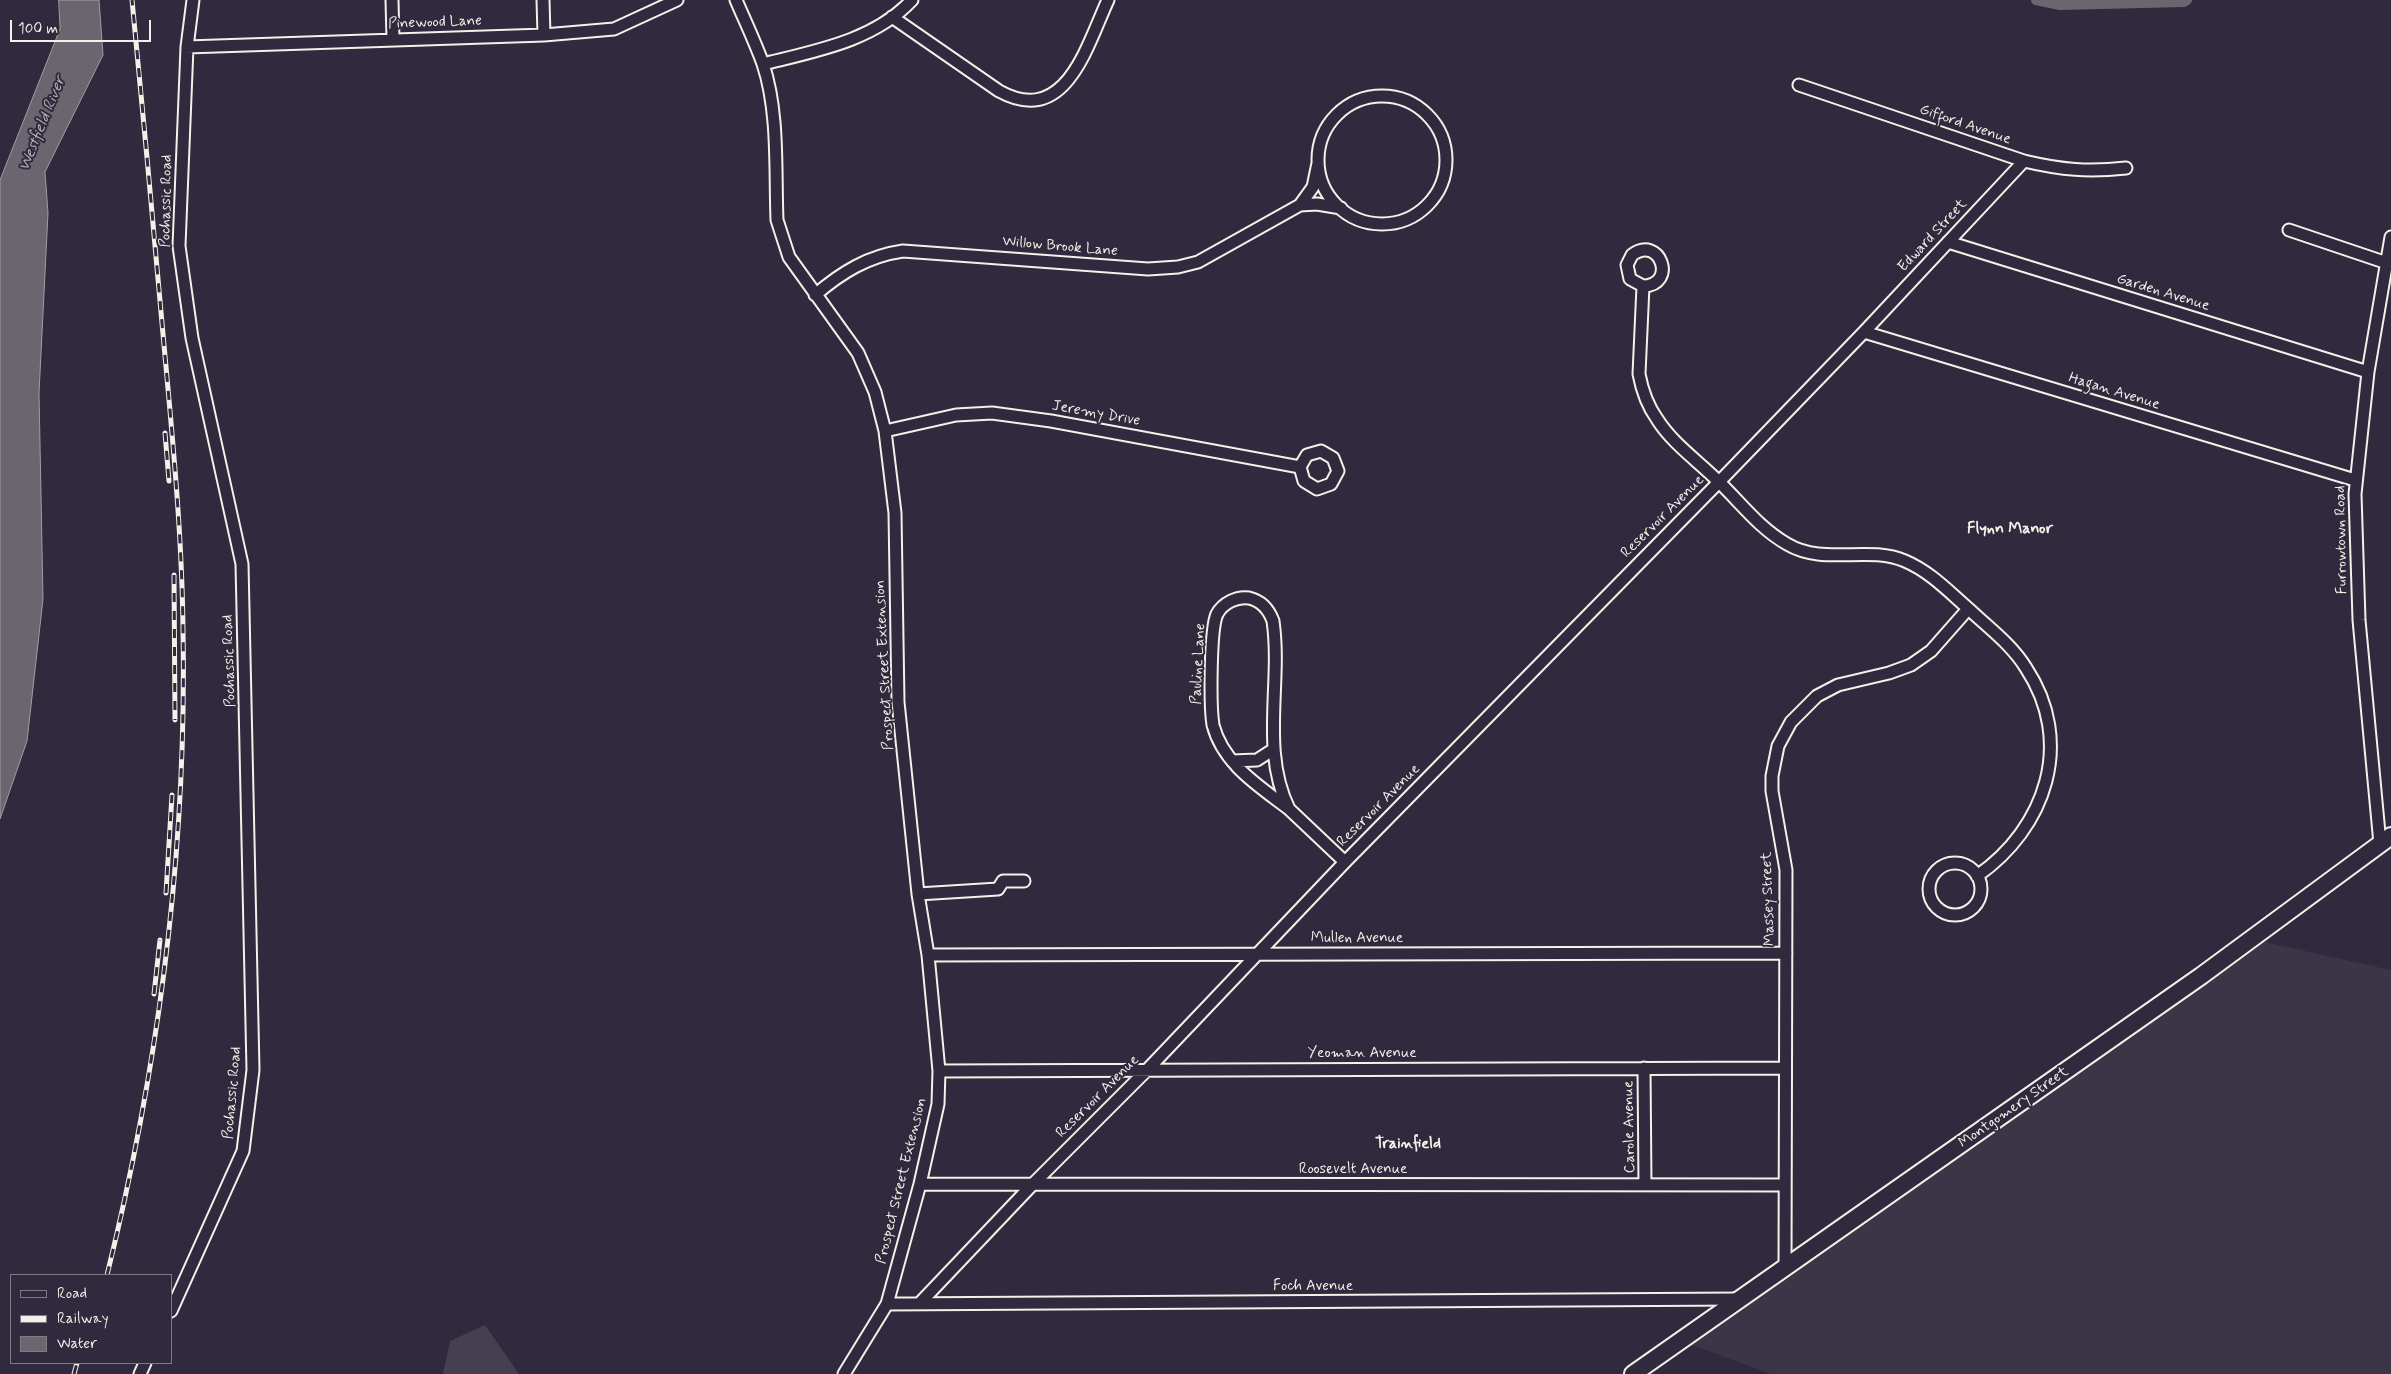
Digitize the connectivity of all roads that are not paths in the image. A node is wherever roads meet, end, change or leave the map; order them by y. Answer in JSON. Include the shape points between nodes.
{"nodes":[{"id":1,"x":192,"y":0,"type":"edge"},
{"id":2,"x":392,"y":0,"type":"edge"},
{"id":3,"x":542,"y":0,"type":"edge"},
{"id":4,"x":677,"y":0,"type":"edge"},
{"id":5,"x":736,"y":0,"type":"edge"},
{"id":6,"x":912,"y":0,"type":"edge"},
{"id":7,"x":1108,"y":0,"type":"edge"},
{"id":8,"x":892,"y":17,"type":"junction"},
{"id":9,"x":544,"y":35,"type":"junction"},
{"id":10,"x":393,"y":40,"type":"junction"},
{"id":11,"x":187,"y":47,"type":"junction"},
{"id":12,"x":763,"y":64,"type":"junction"},
{"id":13,"x":1799,"y":85,"type":"dead end"},
{"id":14,"x":2024,"y":161,"type":"junction"},
{"id":15,"x":1318,"y":163,"type":"junction"},
{"id":16,"x":2126,"y":168,"type":"dead end"},
{"id":17,"x":1300,"y":205,"type":"junction"},
{"id":18,"x":1341,"y":208,"type":"junction"},
{"id":19,"x":2289,"y":230,"type":"dead end"},
{"id":20,"x":2391,"y":237,"type":"edge"},
{"id":21,"x":1948,"y":242,"type":"junction"},
{"id":22,"x":2387,"y":262,"type":"junction"},
{"id":23,"x":1644,"y":286,"type":"dead end"},
{"id":24,"x":816,"y":295,"type":"junction"},
{"id":25,"x":1864,"y":332,"type":"junction"},
{"id":26,"x":2368,"y":372,"type":"junction"},
{"id":27,"x":886,"y":431,"type":"junction"},
{"id":28,"x":1300,"y":467,"type":"dead end"},
{"id":29,"x":2356,"y":480,"type":"junction"},
{"id":30,"x":1719,"y":482,"type":"junction"},
{"id":31,"x":1968,"y":609,"type":"junction"},
{"id":32,"x":1274,"y":749,"type":"junction"},
{"id":33,"x":1232,"y":761,"type":"junction"},
{"id":34,"x":1288,"y":809,"type":"junction"},
{"id":35,"x":2385,"y":840,"type":"edge"},
{"id":36,"x":1345,"y":862,"type":"junction"},
{"id":37,"x":1977,"y":876,"type":"junction"},
{"id":38,"x":1024,"y":881,"type":"dead end"},
{"id":39,"x":918,"y":894,"type":"junction"},
{"id":40,"x":1786,"y":953,"type":"junction"},
{"id":41,"x":1259,"y":954,"type":"junction"},
{"id":42,"x":928,"y":955,"type":"junction"},
{"id":43,"x":1644,"y":1068,"type":"junction"},
{"id":44,"x":1786,"y":1068,"type":"junction"},
{"id":45,"x":939,"y":1070,"type":"junction"},
{"id":46,"x":1147,"y":1070,"type":"junction"},
{"id":47,"x":920,"y":1184,"type":"junction"},
{"id":48,"x":1032,"y":1184,"type":"junction"},
{"id":49,"x":1646,"y":1185,"type":"junction"},
{"id":50,"x":1785,"y":1185,"type":"junction"},
{"id":51,"x":1785,"y":1268,"type":"junction"},
{"id":52,"x":1740,"y":1299,"type":"junction"},
{"id":53,"x":887,"y":1304,"type":"junction"},
{"id":54,"x":919,"y":1304,"type":"junction"},
{"id":55,"x":172,"y":1309,"type":"edge"},
{"id":56,"x":844,"y":1374,"type":"edge"},
{"id":57,"x":1633,"y":1374,"type":"edge"}],
"edges":[{"from":1,"to":11,"type":"street","name":"Pochassic Road"},
{"from":2,"to":10,"type":"street"},
{"from":3,"to":9,"type":"street"},
{"from":4,"to":9,"type":"street","name":"Pinewood Lane","via":[[614,29]]},
{"from":5,"to":12,"type":"street","name":"Prospect Street Extension"},
{"from":6,"to":8,"type":"street"},
{"from":7,"to":8,"type":"street","via":[[1071,79],[1050,96],[1033,100],[1015,98],[999,91]]},
{"from":8,"to":12,"type":"street","via":[[849,40]]},
{"from":9,"to":10,"type":"street","name":"Pinewood Lane"},
{"from":10,"to":11,"type":"street","name":"Pinewood Lane"},
{"from":11,"to":55,"type":"street","name":"Pochassic Road","via":[[179,246],[192,338],[242,564],[253,1070],[243,1151]]},
{"from":12,"to":24,"type":"street","name":"Prospect Street Extension","via":[[771,104],[779,232],[789,257]]},
{"from":13,"to":14,"type":"street","name":"Gifford Avenue"},
{"from":14,"to":16,"type":"street","name":"Gifford Avenue","via":[[2092,172]]},
{"from":14,"to":21,"type":"street","name":"Edward Street"},
{"from":15,"to":17,"type":"street","via":[[1313,186]]},
{"from":15,"to":18,"type":"street","via":[[1327,192]]},
{"from":15,"to":18,"type":"street","via":[[1321,142],[1332,120],[1351,103],[1370,96],[1391,96],[1410,102],[1427,113],[1439,130],[1445,149],[1444,174],[1434,198],[1418,212],[1400,221],[1379,224],[1359,219]]},
{"from":17,"to":18,"type":"street"},
{"from":17,"to":24,"type":"street","name":"Willow Brook Lane","via":[[1207,258],[1178,267],[1148,269],[903,251],[877,256],[851,267]]},
{"from":19,"to":22,"type":"street"},
{"from":20,"to":22,"type":"street","name":"Furrowtown Road"},
{"from":21,"to":25,"type":"street","name":"Edward Street"},
{"from":21,"to":26,"type":"street","name":"Garden Avenue"},
{"from":22,"to":26,"type":"street","name":"Furrowtown Road"},
{"from":23,"to":30,"type":"street","via":[[1638,362],[1645,398],[1664,430]]},
{"from":24,"to":27,"type":"street","name":"Prospect Street Extension","via":[[858,353],[875,392]]},
{"from":25,"to":29,"type":"street","name":"Hagan Avenue"},
{"from":25,"to":30,"type":"street","name":"Reservoir Avenue"},
{"from":26,"to":29,"type":"street","name":"Furrowtown Road"},
{"from":27,"to":28,"type":"street","name":"Jeremy Drive","via":[[956,414],[992,413]]},
{"from":27,"to":39,"type":"street","name":"Prospect Street Extension","via":[[894,513],[898,702]]},
{"from":29,"to":35,"type":"street","name":"Furrowtown Road","via":[[2359,620]]},
{"from":30,"to":31,"type":"street","via":[[1756,522],[1796,549],[1818,555],[1894,557],[1924,571]]},
{"from":30,"to":36,"type":"street","name":"Reservoir Avenue"},
{"from":31,"to":37,"type":"street","via":[[2009,645],[2026,668],[2042,701],[2049,741],[2046,781],[2033,816],[2011,846]]},
{"from":31,"to":40,"type":"street","name":"Massey Street","via":[[1921,659],[1889,673],[1827,690],[1799,712],[1784,733],[1772,776],[1786,870]]},
{"from":32,"to":33,"type":"street","via":[[1257,760]]},
{"from":32,"to":33,"type":"street","name":"Pauline Lane","via":[[1273,621],[1262,604],[1250,598],[1237,599],[1220,609],[1214,628],[1213,725],[1222,748]]},
{"from":32,"to":34,"type":"street","name":"Pauline Lane","via":[[1277,778]]},
{"from":33,"to":34,"type":"street","name":"Pauline Lane"},
{"from":34,"to":36,"type":"street","name":"Pauline Lane"},
{"from":35,"to":51,"type":"main road","name":"Montgomery Street","via":[[2201,976]]},
{"from":36,"to":41,"type":"street","name":"Reservoir Avenue"},
{"from":37,"to":37,"type":"street","via":[[1980,895],[1968,912],[1947,914],[1934,904],[1930,884],[1942,868],[1961,864]]},
{"from":38,"to":39,"type":"street","via":[[1003,881],[998,889]]},
{"from":39,"to":42,"type":"street","name":"Prospect Street Extension"},
{"from":40,"to":41,"type":"street","name":"Mullen Avenue"},
{"from":40,"to":44,"type":"street","name":"Massey Street"},
{"from":41,"to":42,"type":"street","name":"Mullen Avenue"},
{"from":41,"to":46,"type":"street","name":"Reservoir Avenue"},
{"from":42,"to":45,"type":"street","name":"Prospect Street Extension"},
{"from":43,"to":44,"type":"street","name":"Yeoman Avenue"},
{"from":43,"to":46,"type":"street","name":"Yeoman Avenue"},
{"from":43,"to":49,"type":"street","name":"Carole Avenue"},
{"from":44,"to":50,"type":"street","name":"Massey Street"},
{"from":45,"to":46,"type":"street","name":"Yeoman Avenue"},
{"from":45,"to":47,"type":"street","name":"Prospect Street Extension","via":[[938,1104]]},
{"from":46,"to":48,"type":"street","name":"Reservoir Avenue"},
{"from":47,"to":48,"type":"street","name":"Roosevelt Avenue"},
{"from":47,"to":53,"type":"street","name":"Prospect Street Extension"},
{"from":48,"to":49,"type":"street","name":"Roosevelt Avenue"},
{"from":48,"to":54,"type":"street","name":"Reservoir Avenue"},
{"from":49,"to":50,"type":"street","name":"Roosevelt Avenue"},
{"from":50,"to":51,"type":"street","name":"Massey Street"},
{"from":51,"to":52,"type":"main road","name":"Montgomery Street"},
{"from":52,"to":54,"type":"street","name":"Foch Avenue"},
{"from":52,"to":57,"type":"main road","name":"Montgomery Street"},
{"from":53,"to":54,"type":"street","name":"Foch Avenue"},
{"from":53,"to":56,"type":"street","name":"Prospect Street Extension"}]}
